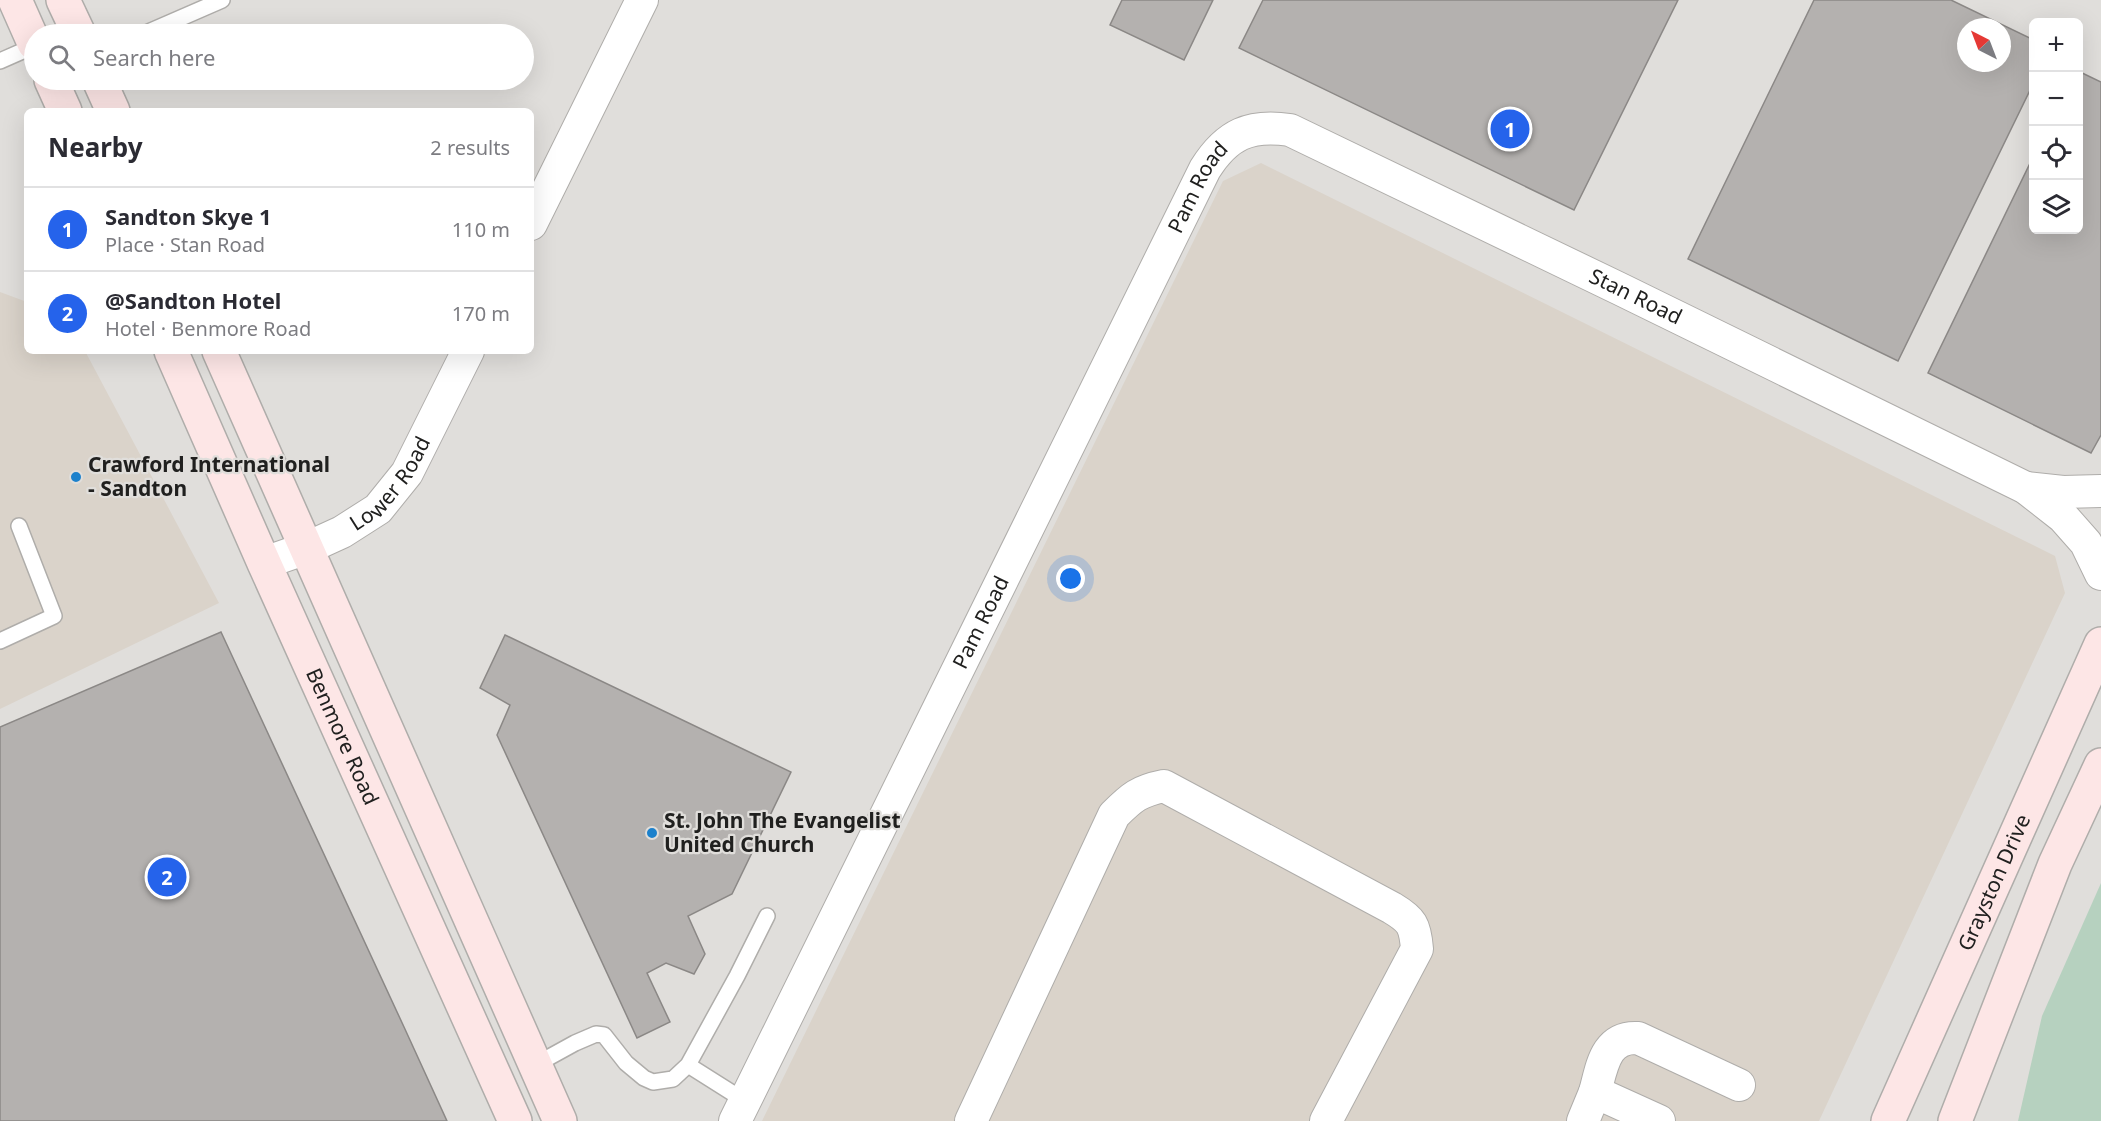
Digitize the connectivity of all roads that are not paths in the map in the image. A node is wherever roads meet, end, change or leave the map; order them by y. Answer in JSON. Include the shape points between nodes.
{"nodes":[{"id":1,"x":15,"y":0,"type":"edge"},
{"id":2,"x":63,"y":0,"type":"edge"},
{"id":3,"x":222,"y":0,"type":"edge"},
{"id":4,"x":642,"y":0,"type":"edge"},
{"id":5,"x":25,"y":24,"type":"edge"},
{"id":6,"x":74,"y":24,"type":"edge"},
{"id":7,"x":167,"y":24,"type":"edge"},
{"id":8,"x":24,"y":49,"type":"edge"},
{"id":9,"x":0,"y":61,"type":"edge"},
{"id":10,"x":56,"y":90,"type":"edge"},
{"id":11,"x":104,"y":90,"type":"edge"},
{"id":12,"x":64,"y":108,"type":"edge"},
{"id":13,"x":112,"y":108,"type":"edge"},
{"id":14,"x":1240,"y":134,"type":"joint"},
{"id":15,"x":534,"y":218,"type":"edge"},
{"id":16,"x":172,"y":354,"type":"edge"},
{"id":17,"x":220,"y":354,"type":"edge"},
{"id":18,"x":466,"y":354,"type":"edge"},
{"id":19,"x":2026,"y":488,"type":"junction"},
{"id":20,"x":2101,"y":491,"type":"edge"},
{"id":21,"x":19,"y":526,"type":"dead end"},
{"id":22,"x":307,"y":548,"type":"junction"},
{"id":23,"x":264,"y":563,"type":"junction"},
{"id":24,"x":2101,"y":574,"type":"edge"},
{"id":25,"x":0,"y":641,"type":"edge"},
{"id":26,"x":2101,"y":644,"type":"edge"},
{"id":27,"x":2101,"y":765,"type":"edge"},
{"id":28,"x":767,"y":916,"type":"dead end"},
{"id":29,"x":536,"y":1065,"type":"junction"},
{"id":30,"x":688,"y":1065,"type":"junction"},
{"id":31,"x":1739,"y":1085,"type":"dead end"},
{"id":32,"x":1595,"y":1092,"type":"junction"},
{"id":33,"x":740,"y":1111,"type":"edge"},
{"id":34,"x":515,"y":1121,"type":"edge"},
{"id":35,"x":560,"y":1121,"type":"edge"},
{"id":36,"x":971,"y":1121,"type":"edge"},
{"id":37,"x":1326,"y":1121,"type":"edge"},
{"id":38,"x":1583,"y":1121,"type":"edge"},
{"id":39,"x":1659,"y":1121,"type":"edge"},
{"id":40,"x":1888,"y":1121,"type":"edge"},
{"id":41,"x":1955,"y":1121,"type":"edge"}],
"edges":[{"from":1,"to":5,"type":"street"},
{"from":2,"to":6,"type":"street"},
{"from":3,"to":7,"type":"lane"},
{"from":4,"to":15,"type":"street"},
{"from":8,"to":9,"type":"lane"},
{"from":10,"to":12,"type":"street"},
{"from":11,"to":13,"type":"street"},
{"from":14,"to":19,"type":"street","name":"Stan Road","via":[[1257,129],[1290,130]]},
{"from":14,"to":33,"type":"street","name":"Pam Road","via":[[1226,142],[1205,169]]},
{"from":16,"to":23,"type":"street","name":"Benmore Road"},
{"from":17,"to":22,"type":"street","name":"Benmore Road"},
{"from":18,"to":22,"type":"street","name":"Lower Road","via":[[407,473],[378,509]]},
{"from":19,"to":20,"type":"street","name":"Stan Road"},
{"from":19,"to":24,"type":"street","name":"Stan Road","via":[[2063,517],[2086,543]]},
{"from":21,"to":25,"type":"lane","via":[[54,616]]},
{"from":22,"to":23,"type":"street","name":"Lower Road"},
{"from":22,"to":29,"type":"street","name":"Benmore Road"},
{"from":23,"to":34,"type":"street","name":"Benmore Road"},
{"from":26,"to":40,"type":"street","name":"Grayston Drive"},
{"from":27,"to":41,"type":"street","via":[[2055,864]]},
{"from":28,"to":30,"type":"lane"},
{"from":29,"to":30,"type":"lane","via":[[596,1034],[604,1035],[626,1063],[653,1082],[673,1079]]},
{"from":29,"to":35,"type":"street","name":"Benmore Road"},
{"from":30,"to":33,"type":"lane"},
{"from":31,"to":32,"type":"street","via":[[1638,1038],[1628,1038],[1619,1041],[1605,1056]]},
{"from":32,"to":38,"type":"street"},
{"from":32,"to":39,"type":"street"},
{"from":36,"to":37,"type":"street","via":[[1114,815],[1145,790],[1164,786],[1392,908],[1408,918],[1415,931],[1417,949]]}]}
